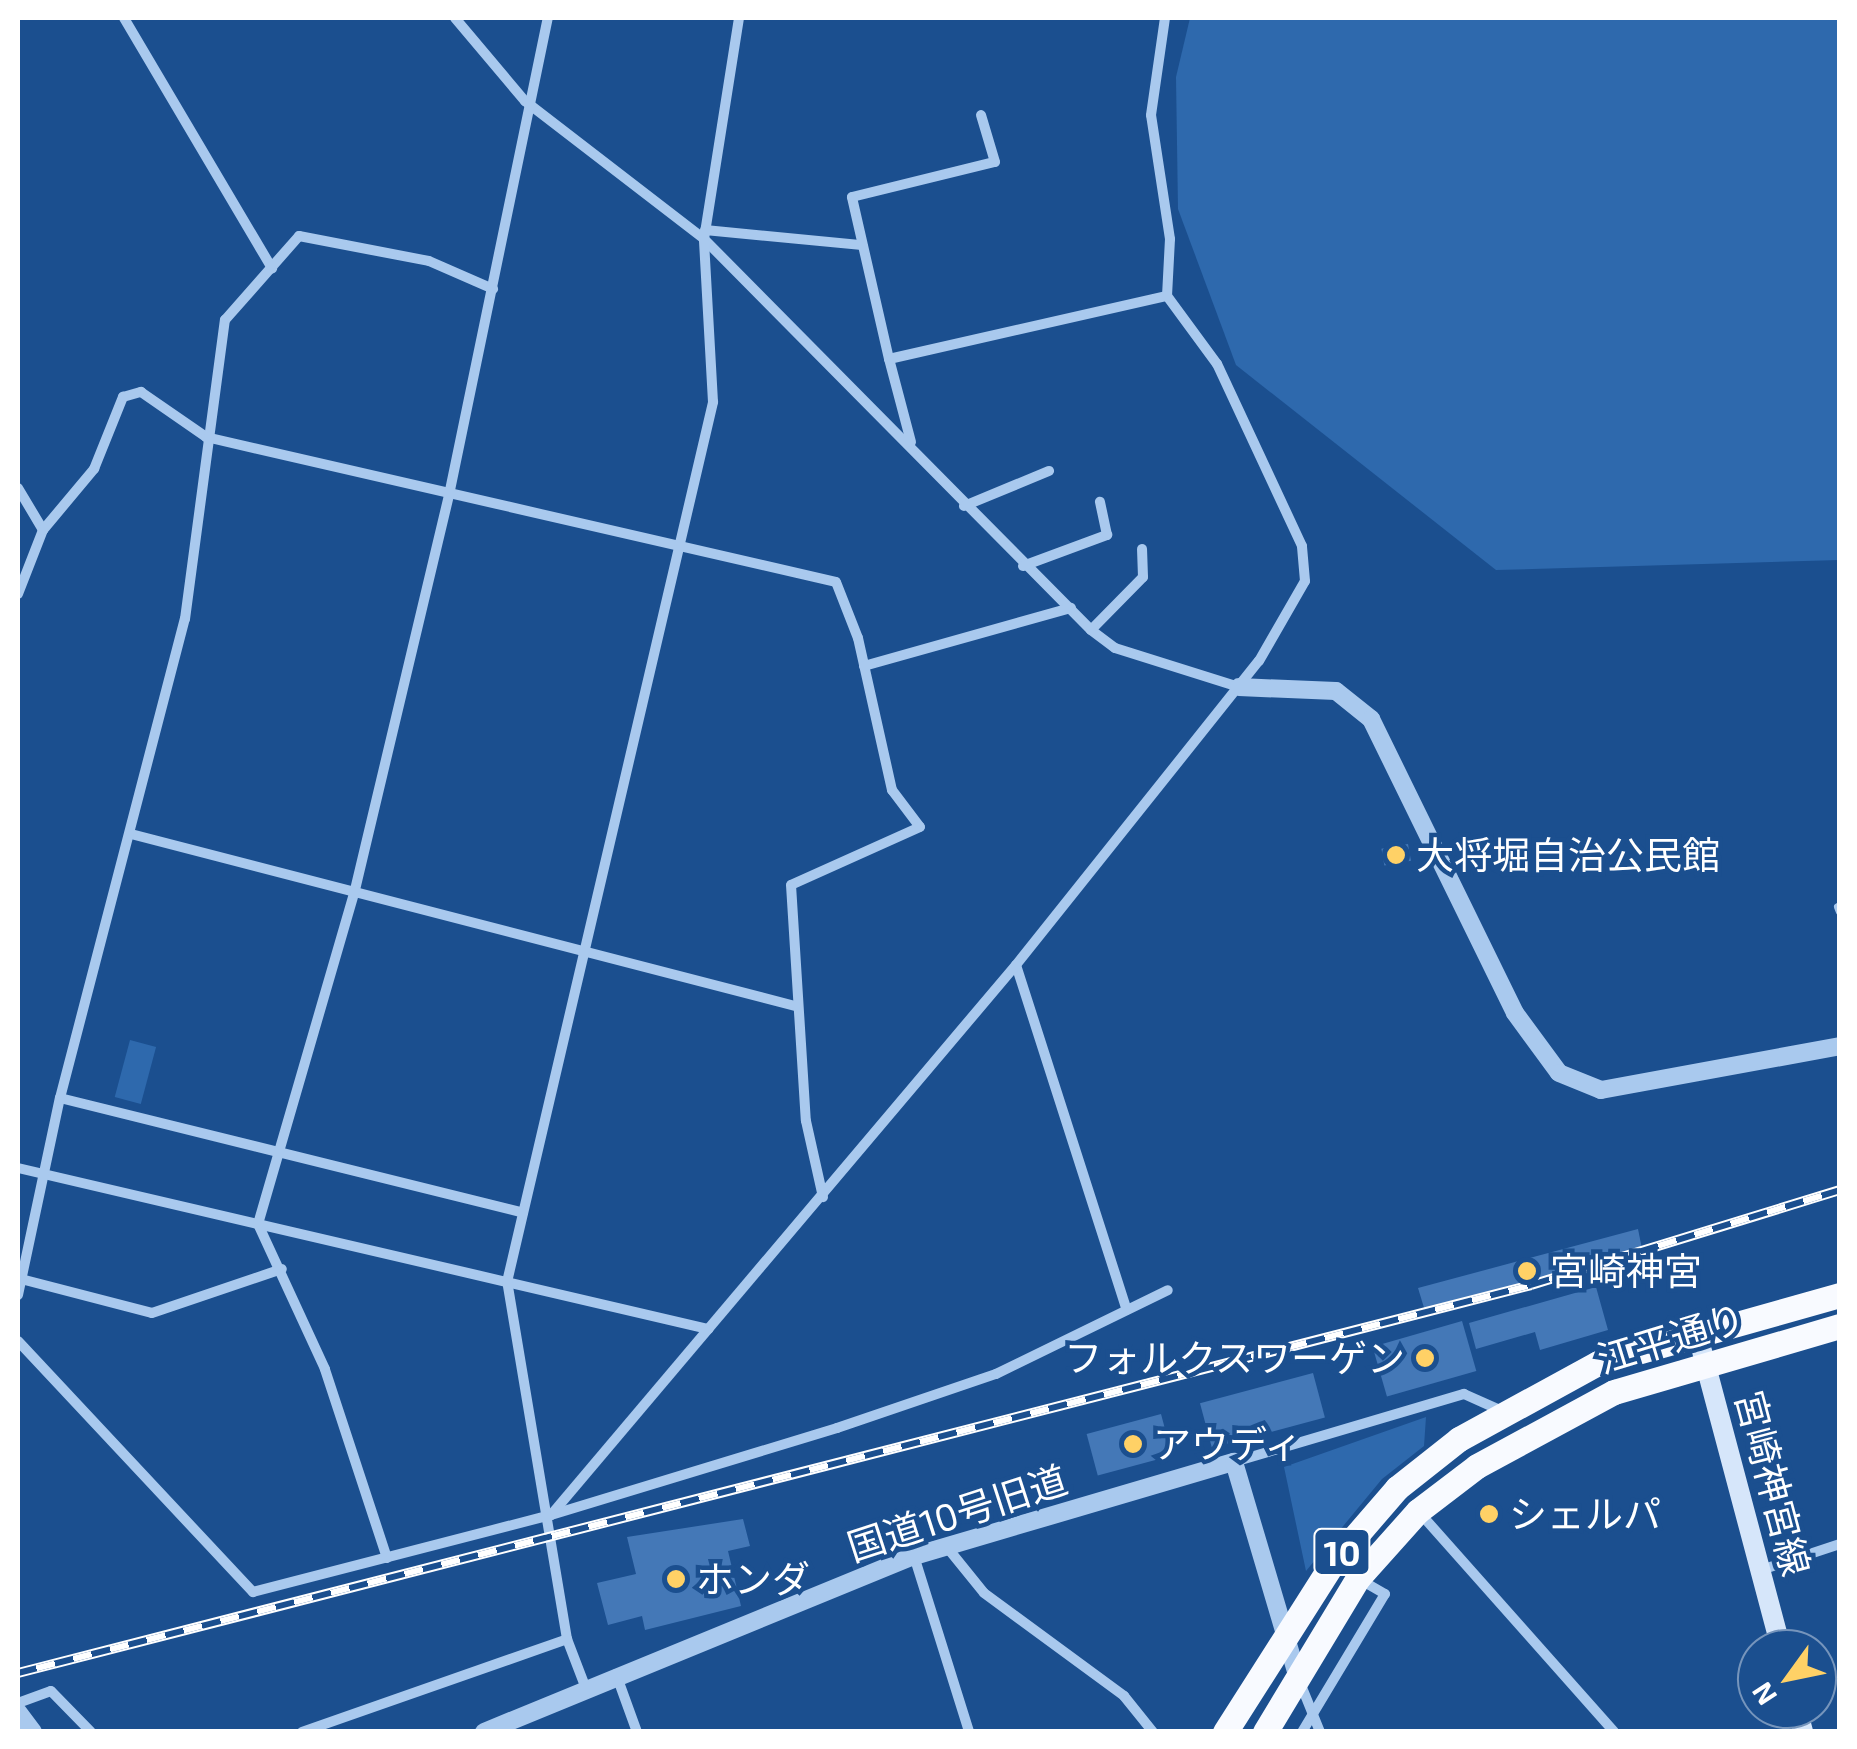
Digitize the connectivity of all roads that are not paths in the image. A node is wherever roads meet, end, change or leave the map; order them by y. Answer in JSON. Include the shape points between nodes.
{"nodes":[{"id":1,"x":124,"y":18,"type":"edge"},
{"id":2,"x":454,"y":18,"type":"edge"},
{"id":3,"x":548,"y":18,"type":"edge"},
{"id":4,"x":739,"y":18,"type":"edge"},
{"id":5,"x":1164,"y":18,"type":"edge"},
{"id":6,"x":526,"y":101,"type":"junction"},
{"id":7,"x":981,"y":115,"type":"dead end"},
{"id":8,"x":704,"y":234,"type":"junction"},
{"id":9,"x":862,"y":245,"type":"junction"},
{"id":10,"x":272,"y":268,"type":"junction"},
{"id":11,"x":493,"y":289,"type":"junction"},
{"id":12,"x":1167,"y":296,"type":"junction"},
{"id":13,"x":889,"y":359,"type":"junction"},
{"id":14,"x":206,"y":437,"type":"junction"},
{"id":15,"x":912,"y":443,"type":"junction"},
{"id":16,"x":1049,"y":470,"type":"dead end"},
{"id":17,"x":18,"y":488,"type":"edge"},
{"id":18,"x":448,"y":495,"type":"junction"},
{"id":19,"x":1100,"y":502,"type":"dead end"},
{"id":20,"x":964,"y":506,"type":"junction"},
{"id":21,"x":43,"y":530,"type":"junction"},
{"id":22,"x":1142,"y":548,"type":"dead end"},
{"id":23,"x":676,"y":550,"type":"junction"},
{"id":24,"x":1023,"y":566,"type":"junction"},
{"id":25,"x":18,"y":594,"type":"edge"},
{"id":26,"x":1071,"y":608,"type":"junction"},
{"id":27,"x":1091,"y":630,"type":"junction"},
{"id":28,"x":864,"y":666,"type":"junction"},
{"id":29,"x":1239,"y":687,"type":"junction"},
{"id":30,"x":132,"y":834,"type":"junction"},
{"id":31,"x":354,"y":894,"type":"junction"},
{"id":32,"x":582,"y":949,"type":"junction"},
{"id":33,"x":1016,"y":964,"type":"junction"},
{"id":34,"x":795,"y":1006,"type":"junction"},
{"id":35,"x":1840,"y":1046,"type":"edge"},
{"id":36,"x":60,"y":1098,"type":"junction"},
{"id":37,"x":279,"y":1152,"type":"junction"},
{"id":38,"x":18,"y":1168,"type":"edge"},
{"id":39,"x":44,"y":1174,"type":"junction"},
{"id":40,"x":823,"y":1197,"type":"junction"},
{"id":41,"x":523,"y":1212,"type":"junction"},
{"id":42,"x":258,"y":1224,"type":"junction"},
{"id":43,"x":282,"y":1269,"type":"junction"},
{"id":44,"x":21,"y":1279,"type":"junction"},
{"id":45,"x":507,"y":1282,"type":"junction"},
{"id":46,"x":1168,"y":1290,"type":"dead end"},
{"id":47,"x":1840,"y":1294,"type":"edge"},
{"id":48,"x":18,"y":1295,"type":"edge"},
{"id":49,"x":1127,"y":1310,"type":"junction"},
{"id":50,"x":1840,"y":1326,"type":"edge"},
{"id":51,"x":708,"y":1328,"type":"junction"},
{"id":52,"x":1698,"y":1336,"type":"junction"},
{"id":53,"x":18,"y":1341,"type":"edge"},
{"id":54,"x":1705,"y":1366,"type":"junction"},
{"id":55,"x":1502,"y":1411,"type":"junction"},
{"id":56,"x":1234,"y":1462,"type":"junction"},
{"id":57,"x":1418,"y":1511,"type":"junction"},
{"id":58,"x":550,"y":1515,"type":"junction"},
{"id":59,"x":1840,"y":1544,"type":"edge"},
{"id":60,"x":946,"y":1545,"type":"junction"},
{"id":61,"x":914,"y":1556,"type":"junction"},
{"id":62,"x":387,"y":1558,"type":"junction"},
{"id":63,"x":1760,"y":1570,"type":"junction"},
{"id":64,"x":1358,"y":1578,"type":"junction"},
{"id":65,"x":1776,"y":1629,"type":"edge"},
{"id":66,"x":1283,"y":1638,"type":"junction"},
{"id":67,"x":567,"y":1639,"type":"junction"},
{"id":68,"x":616,"y":1674,"type":"junction"},
{"id":69,"x":1297,"y":1675,"type":"junction"},
{"id":70,"x":585,"y":1686,"type":"junction"},
{"id":71,"x":18,"y":1703,"type":"edge"},
{"id":72,"x":18,"y":1712,"type":"edge"},
{"id":73,"x":1313,"y":1714,"type":"junction"},
{"id":74,"x":1610,"y":1730,"type":"edge"},
{"id":75,"x":33,"y":1732,"type":"edge"},
{"id":76,"x":91,"y":1732,"type":"edge"},
{"id":77,"x":302,"y":1732,"type":"edge"},
{"id":78,"x":484,"y":1732,"type":"edge"},
{"id":79,"x":636,"y":1732,"type":"edge"},
{"id":80,"x":970,"y":1732,"type":"edge"},
{"id":81,"x":1153,"y":1732,"type":"edge"},
{"id":82,"x":1225,"y":1732,"type":"edge"},
{"id":83,"x":1265,"y":1732,"type":"edge"},
{"id":84,"x":1302,"y":1732,"type":"edge"},
{"id":85,"x":1320,"y":1732,"type":"edge"}],
"edges":[{"from":1,"to":10,"type":"street"},
{"from":2,"to":6,"type":"street"},
{"from":3,"to":6,"type":"street"},
{"from":4,"to":8,"type":"street"},
{"from":5,"to":12,"type":"street","via":[[1151,115],[1170,239]]},
{"from":6,"to":8,"type":"street"},
{"from":6,"to":11,"type":"street"},
{"from":7,"to":9,"type":"street","via":[[995,162],[852,198]]},
{"from":8,"to":9,"type":"street"},
{"from":8,"to":15,"type":"street"},
{"from":8,"to":23,"type":"street","via":[[714,402]]},
{"from":9,"to":13,"type":"street"},
{"from":10,"to":11,"type":"street","via":[[299,236],[430,261]]},
{"from":10,"to":14,"type":"street","via":[[226,320]]},
{"from":11,"to":18,"type":"street"},
{"from":12,"to":13,"type":"street"},
{"from":12,"to":29,"type":"street","via":[[1217,364],[1307,564],[1294,602]]},
{"from":13,"to":15,"type":"street"},
{"from":14,"to":18,"type":"street"},
{"from":14,"to":21,"type":"street","via":[[141,392],[122,397],[94,468]]},
{"from":14,"to":30,"type":"street","via":[[185,619]]},
{"from":15,"to":20,"type":"street"},
{"from":16,"to":20,"type":"street"},
{"from":17,"to":21,"type":"street"},
{"from":18,"to":23,"type":"street"},
{"from":18,"to":31,"type":"street"},
{"from":19,"to":24,"type":"street","via":[[1107,535]]},
{"from":20,"to":24,"type":"street"},
{"from":21,"to":25,"type":"street"},
{"from":22,"to":27,"type":"street","via":[[1143,577]]},
{"from":23,"to":28,"type":"street","via":[[836,582]]},
{"from":23,"to":32,"type":"street"},
{"from":24,"to":26,"type":"street"},
{"from":26,"to":27,"type":"street"},
{"from":26,"to":28,"type":"street"},
{"from":27,"to":29,"type":"street","via":[[1115,648]]},
{"from":28,"to":34,"type":"street","via":[[892,790],[920,827],[790,885]]},
{"from":29,"to":33,"type":"street"},
{"from":29,"to":35,"type":"street","via":[[1336,691],[1371,719],[1515,1013],[1559,1073],[1601,1090]]},
{"from":30,"to":31,"type":"street"},
{"from":30,"to":36,"type":"street"},
{"from":31,"to":32,"type":"street"},
{"from":31,"to":37,"type":"street"},
{"from":32,"to":34,"type":"street"},
{"from":32,"to":41,"type":"street"},
{"from":33,"to":40,"type":"street"},
{"from":33,"to":49,"type":"street"},
{"from":34,"to":40,"type":"street"},
{"from":36,"to":37,"type":"street"},
{"from":36,"to":39,"type":"street"},
{"from":37,"to":41,"type":"street"},
{"from":37,"to":42,"type":"street"},
{"from":38,"to":39,"type":"street"},
{"from":39,"to":42,"type":"street"},
{"from":39,"to":44,"type":"street"},
{"from":40,"to":51,"type":"street"},
{"from":41,"to":45,"type":"street"},
{"from":42,"to":43,"type":"street"},
{"from":42,"to":45,"type":"street"},
{"from":43,"to":44,"type":"street","via":[[152,1313]]},
{"from":43,"to":62,"type":"street","via":[[325,1370]]},
{"from":44,"to":48,"type":"street"},
{"from":45,"to":51,"type":"street"},
{"from":45,"to":58,"type":"street"},
{"from":46,"to":49,"type":"street"},
{"from":47,"to":52,"type":"highway","name":"江平通り","number":"10"},
{"from":49,"to":58,"type":"street","via":[[996,1374]]},
{"from":50,"to":54,"type":"highway","name":"江平通り","number":"10"},
{"from":51,"to":58,"type":"street"},
{"from":52,"to":54,"type":"main road","name":"宮崎神宮線"},
{"from":52,"to":55,"type":"highway","name":"江平通り","number":"10","via":[[1598,1363]]},
{"from":53,"to":62,"type":"street","via":[[253,1592]]},
{"from":54,"to":57,"type":"highway","name":"江平通り","number":"10","via":[[1614,1392],[1529,1433]]},
{"from":54,"to":63,"type":"main road","name":"宮崎神宮線"},
{"from":55,"to":56,"type":"street","via":[[1464,1394]]},
{"from":55,"to":66,"type":"highway","number":"10","via":[[1397,1488]]},
{"from":56,"to":60,"type":"street","name":"国道10号旧道"},
{"from":56,"to":66,"type":"street"},
{"from":57,"to":64,"type":"highway","number":"10"},
{"from":57,"to":74,"type":"street"},
{"from":58,"to":62,"type":"street"},
{"from":58,"to":67,"type":"street"},
{"from":59,"to":63,"type":"street"},
{"from":60,"to":61,"type":"street","name":"国道10号旧道"},
{"from":60,"to":81,"type":"street","via":[[984,1593],[1124,1696]]},
{"from":61,"to":68,"type":"street","name":"国道10号旧道"},
{"from":61,"to":80,"type":"street"},
{"from":63,"to":65,"type":"main road","name":"宮崎神宮線"},
{"from":64,"to":69,"type":"highway","number":"10"},
{"from":64,"to":73,"type":"street","via":[[1385,1594]]},
{"from":66,"to":69,"type":"street"},
{"from":66,"to":82,"type":"highway","number":"10"},
{"from":67,"to":70,"type":"street"},
{"from":67,"to":77,"type":"street"},
{"from":68,"to":70,"type":"street","name":"国道10号旧道"},
{"from":68,"to":79,"type":"street"},
{"from":69,"to":73,"type":"street"},
{"from":69,"to":83,"type":"highway","number":"10"},
{"from":70,"to":78,"type":"street","name":"国道10号旧道"},
{"from":71,"to":76,"type":"street","via":[[51,1690]]},
{"from":72,"to":75,"type":"street"},
{"from":73,"to":84,"type":"street"},
{"from":73,"to":85,"type":"street"}]}
